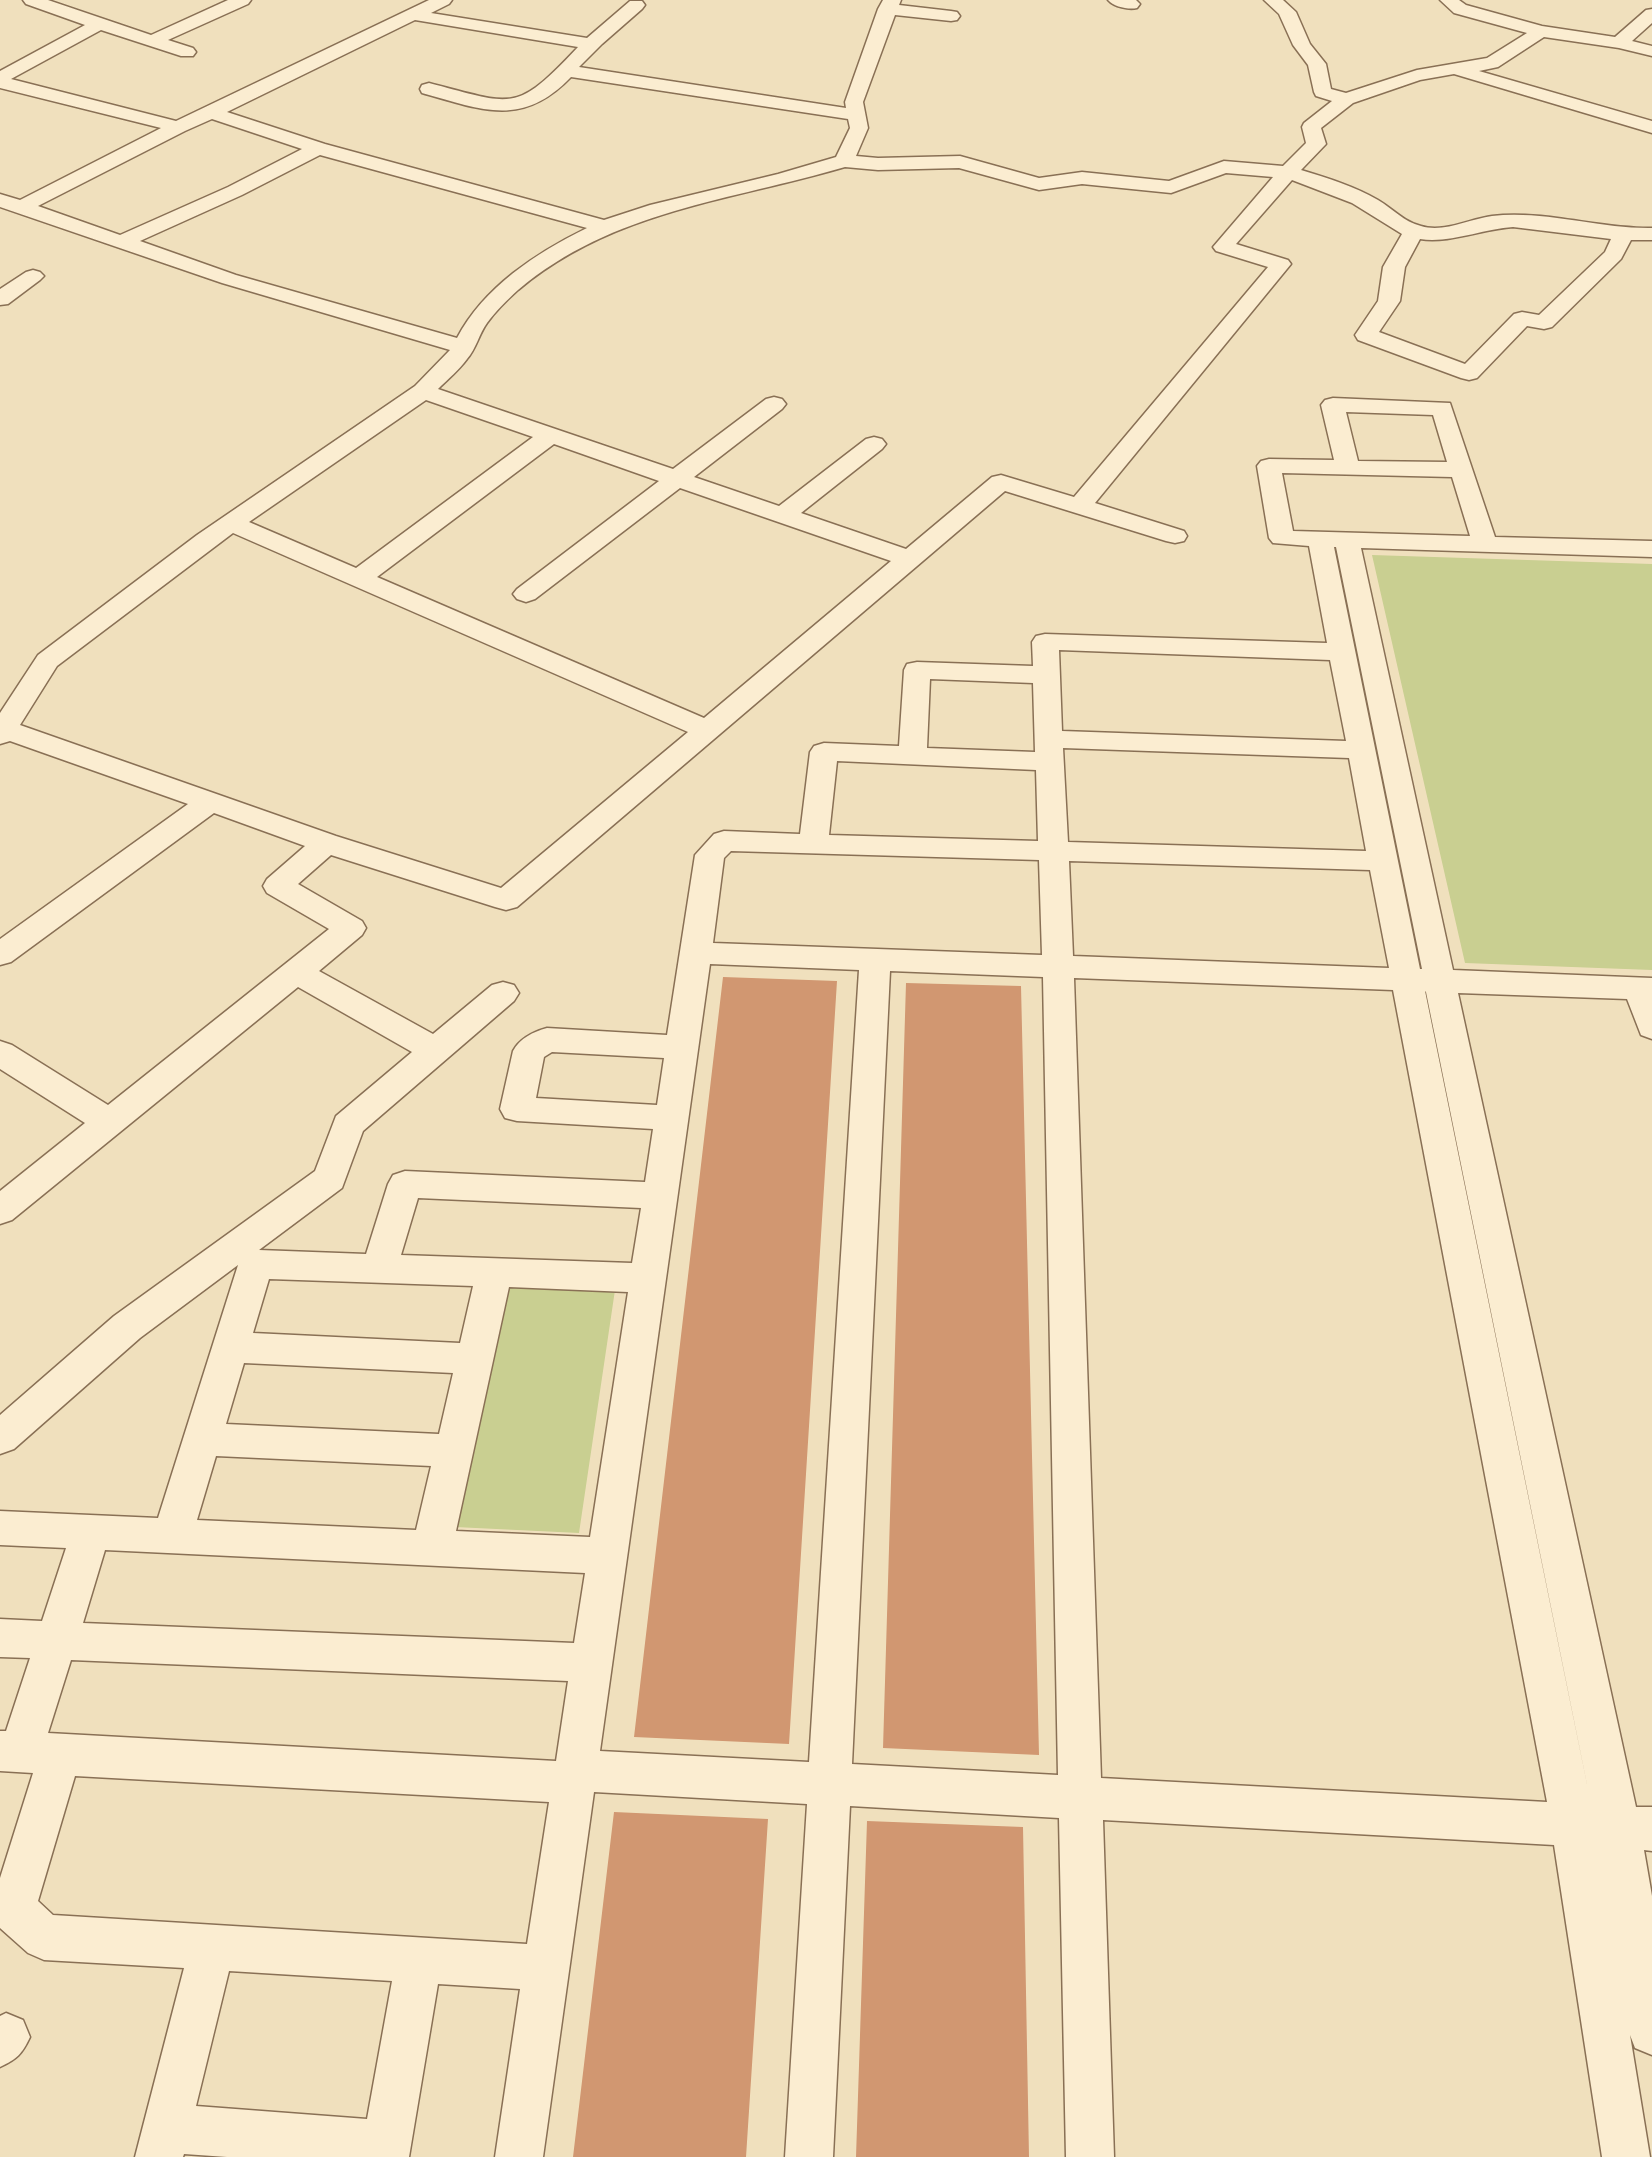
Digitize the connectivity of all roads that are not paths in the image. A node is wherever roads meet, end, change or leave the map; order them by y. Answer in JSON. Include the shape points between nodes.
{"nodes":[{"id":1,"x":32,"y":0,"type":"edge"},
{"id":2,"x":242,"y":0,"type":"edge"},
{"id":3,"x":443,"y":0,"type":"edge"},
{"id":4,"x":1274,"y":0,"type":"edge"},
{"id":5,"x":1449,"y":0,"type":"edge"},
{"id":6,"x":890,"y":4,"type":"edge"},
{"id":7,"x":636,"y":5,"type":"dead end"},
{"id":8,"x":1652,"y":14,"type":"edge"},
{"id":9,"x":413,"y":15,"type":"junction"},
{"id":10,"x":951,"y":16,"type":"dead end"},
{"id":11,"x":99,"y":24,"type":"junction"},
{"id":12,"x":1541,"y":31,"type":"junction"},
{"id":13,"x":151,"y":40,"type":"junction"},
{"id":14,"x":1619,"y":43,"type":"junction"},
{"id":15,"x":591,"y":44,"type":"junction"},
{"id":16,"x":1652,"y":51,"type":"edge"},
{"id":17,"x":187,"y":52,"type":"dead end"},
{"id":18,"x":1455,"y":69,"type":"junction"},
{"id":19,"x":568,"y":71,"type":"junction"},
{"id":20,"x":0,"y":80,"type":"edge"},
{"id":21,"x":429,"y":89,"type":"dead end"},
{"id":22,"x":1346,"y":99,"type":"junction"},
{"id":23,"x":211,"y":113,"type":"junction"},
{"id":24,"x":857,"y":115,"type":"junction"},
{"id":25,"x":178,"y":127,"type":"junction"},
{"id":26,"x":1652,"y":127,"type":"edge"},
{"id":27,"x":318,"y":148,"type":"junction"},
{"id":28,"x":844,"y":161,"type":"junction"},
{"id":29,"x":1288,"y":172,"type":"junction"},
{"id":30,"x":0,"y":200,"type":"edge"},
{"id":31,"x":22,"y":207,"type":"junction"},
{"id":32,"x":605,"y":227,"type":"junction"},
{"id":33,"x":1414,"y":231,"type":"junction"},
{"id":34,"x":1623,"y":234,"type":"junction"},
{"id":35,"x":1652,"y":234,"type":"edge"},
{"id":36,"x":121,"y":242,"type":"junction"},
{"id":37,"x":33,"y":276,"type":"dead end"},
{"id":38,"x":0,"y":299,"type":"edge"},
{"id":39,"x":463,"y":347,"type":"junction"},
{"id":40,"x":423,"y":391,"type":"junction"},
{"id":41,"x":774,"y":404,"type":"dead end"},
{"id":42,"x":551,"y":435,"type":"junction"},
{"id":43,"x":874,"y":444,"type":"dead end"},
{"id":44,"x":1348,"y":467,"type":"junction"},
{"id":45,"x":1462,"y":470,"type":"junction"},
{"id":46,"x":676,"y":479,"type":"junction"},
{"id":47,"x":1080,"y":505,"type":"junction"},
{"id":48,"x":783,"y":515,"type":"junction"},
{"id":49,"x":231,"y":523,"type":"junction"},
{"id":50,"x":1175,"y":536,"type":"dead end"},
{"id":51,"x":1333,"y":540,"type":"junction"},
{"id":52,"x":1485,"y":544,"type":"junction"},
{"id":53,"x":1652,"y":549,"type":"edge"},
{"id":54,"x":909,"y":559,"type":"junction"},
{"id":55,"x":359,"y":578,"type":"junction"},
{"id":56,"x":526,"y":594,"type":"dead end"},
{"id":57,"x":1342,"y":652,"type":"junction"},
{"id":58,"x":1047,"y":675,"type":"junction"},
{"id":59,"x":707,"y":730,"type":"junction"},
{"id":60,"x":2,"y":732,"type":"edge"},
{"id":61,"x":1049,"y":750,"type":"junction"},
{"id":62,"x":1362,"y":750,"type":"junction"},
{"id":63,"x":912,"y":756,"type":"junction"},
{"id":64,"x":210,"y":802,"type":"junction"},
{"id":65,"x":326,"y":843,"type":"junction"},
{"id":66,"x":813,"y":844,"type":"junction"},
{"id":67,"x":1053,"y":851,"type":"junction"},
{"id":68,"x":1384,"y":861,"type":"junction"},
{"id":69,"x":696,"y":953,"type":"junction"},
{"id":70,"x":0,"y":954,"type":"edge"},
{"id":71,"x":875,"y":960,"type":"junction"},
{"id":72,"x":1058,"y":967,"type":"junction"},
{"id":73,"x":296,"y":972,"type":"junction"},
{"id":74,"x":1423,"y":981,"type":"junction"},
{"id":75,"x":1646,"y":989,"type":"edge"},
{"id":76,"x":503,"y":993,"type":"dead end"},
{"id":77,"x":1652,"y":1027,"type":"edge"},
{"id":78,"x":682,"y":1047,"type":"junction"},
{"id":79,"x":435,"y":1050,"type":"junction"},
{"id":80,"x":0,"y":1053,"type":"edge"},
{"id":81,"x":671,"y":1118,"type":"junction"},
{"id":82,"x":109,"y":1122,"type":"junction"},
{"id":83,"x":660,"y":1196,"type":"junction"},
{"id":84,"x":5,"y":1198,"type":"edge"},
{"id":85,"x":379,"y":1269,"type":"junction"},
{"id":86,"x":494,"y":1273,"type":"junction"},
{"id":87,"x":648,"y":1278,"type":"junction"},
{"id":88,"x":230,"y":1347,"type":"junction"},
{"id":89,"x":475,"y":1359,"type":"junction"},
{"id":90,"x":0,"y":1438,"type":"edge"},
{"id":91,"x":202,"y":1439,"type":"junction"},
{"id":92,"x":454,"y":1451,"type":"junction"},
{"id":93,"x":0,"y":1528,"type":"edge"},
{"id":94,"x":91,"y":1532,"type":"junction"},
{"id":95,"x":172,"y":1536,"type":"junction"},
{"id":96,"x":432,"y":1548,"type":"junction"},
{"id":97,"x":608,"y":1556,"type":"junction"},
{"id":98,"x":0,"y":1638,"type":"edge"},
{"id":99,"x":57,"y":1641,"type":"junction"},
{"id":100,"x":592,"y":1664,"type":"junction"},
{"id":101,"x":27,"y":1752,"type":"edge"},
{"id":102,"x":575,"y":1777,"type":"junction"},
{"id":103,"x":829,"y":1785,"type":"junction"},
{"id":104,"x":1080,"y":1798,"type":"junction"},
{"id":105,"x":1573,"y":1825,"type":"junction"},
{"id":106,"x":1635,"y":1828,"type":"edge"},
{"id":107,"x":212,"y":1947,"type":"junction"},
{"id":108,"x":419,"y":1960,"type":"junction"},
{"id":109,"x":547,"y":1968,"type":"junction"},
{"id":110,"x":1652,"y":2031,"type":"edge"},
{"id":111,"x":162,"y":2143,"type":"edge"},
{"id":112,"x":386,"y":2151,"type":"edge"},
{"id":113,"x":519,"y":2157,"type":"edge"},
{"id":114,"x":809,"y":2157,"type":"edge"},
{"id":115,"x":1090,"y":2157,"type":"edge"},
{"id":116,"x":1626,"y":2157,"type":"edge"}],
"edges":[{"from":1,"to":11,"type":"street"},
{"from":2,"to":13,"type":"street"},
{"from":3,"to":9,"type":"street"},
{"from":4,"to":22,"type":"street","via":[[1287,12],[1302,45],[1317,64],[1323,92]]},
{"from":5,"to":12,"type":"street","via":[[1460,9]]},
{"from":6,"to":10,"type":"street"},
{"from":6,"to":24,"type":"street","via":[[854,102]]},
{"from":7,"to":15,"type":"street"},
{"from":8,"to":14,"type":"street"},
{"from":9,"to":15,"type":"street"},
{"from":9,"to":23,"type":"street"},
{"from":11,"to":13,"type":"street"},
{"from":11,"to":20,"type":"street"},
{"from":12,"to":14,"type":"street"},
{"from":12,"to":18,"type":"street","via":[[1492,63]]},
{"from":13,"to":17,"type":"street"},
{"from":14,"to":16,"type":"street"},
{"from":15,"to":19,"type":"street"},
{"from":18,"to":22,"type":"street","via":[[1417,75]]},
{"from":18,"to":26,"type":"street"},
{"from":19,"to":21,"type":"street","via":[[532,101],[514,106]]},
{"from":19,"to":24,"type":"street"},
{"from":20,"to":25,"type":"street"},
{"from":22,"to":29,"type":"street","via":[[1311,127],[1316,144]]},
{"from":23,"to":25,"type":"street"},
{"from":23,"to":27,"type":"street"},
{"from":24,"to":28,"type":"street","via":[[859,128]]},
{"from":25,"to":31,"type":"street"},
{"from":27,"to":32,"type":"street"},
{"from":27,"to":36,"type":"street","via":[[235,191]]},
{"from":28,"to":29,"type":"street","via":[[960,162],[1039,184],[1082,178],[1171,187],[1224,167]]},
{"from":28,"to":32,"type":"street","via":[[657,208]]},
{"from":29,"to":33,"type":"street","via":[[1352,195]]},
{"from":29,"to":47,"type":"street","via":[[1223,247],[1281,264]]},
{"from":30,"to":31,"type":"street"},
{"from":31,"to":36,"type":"street"},
{"from":32,"to":39,"type":"street","via":[[563,248],[510,286],[477,321]]},
{"from":33,"to":34,"type":"street","via":[[1441,234],[1510,221]]},
{"from":33,"to":34,"type":"street","via":[[1394,267],[1389,301],[1366,335],[1469,373],[1522,319],[1544,322],[1614,255]]},
{"from":34,"to":35,"type":"street"},
{"from":36,"to":39,"type":"street","via":[[229,279]]},
{"from":37,"to":38,"type":"street"},
{"from":39,"to":40,"type":"street"},
{"from":40,"to":42,"type":"street"},
{"from":40,"to":49,"type":"street"},
{"from":41,"to":46,"type":"street"},
{"from":42,"to":46,"type":"street"},
{"from":42,"to":55,"type":"street"},
{"from":43,"to":48,"type":"street"},
{"from":44,"to":45,"type":"street"},
{"from":44,"to":45,"type":"street","via":[[1333,405],[1442,408]]},
{"from":44,"to":51,"type":"street","via":[[1269,466],[1282,538]]},
{"from":45,"to":52,"type":"street"},
{"from":46,"to":48,"type":"street"},
{"from":46,"to":56,"type":"street"},
{"from":47,"to":50,"type":"street"},
{"from":47,"to":54,"type":"street","via":[[1001,482]]},
{"from":48,"to":54,"type":"street"},
{"from":49,"to":55,"type":"street"},
{"from":49,"to":60,"type":"street","via":[[47,662]]},
{"from":51,"to":52,"type":"street"},
{"from":51,"to":57,"type":"street"},
{"from":51,"to":74,"type":"street"},
{"from":52,"to":53,"type":"street"},
{"from":54,"to":59,"type":"street"},
{"from":55,"to":59,"type":"street"},
{"from":57,"to":58,"type":"street","via":[[1045,642]]},
{"from":57,"to":62,"type":"street"},
{"from":58,"to":61,"type":"street"},
{"from":58,"to":63,"type":"street","via":[[917,670]]},
{"from":59,"to":65,"type":"street","via":[[506,900]]},
{"from":60,"to":64,"type":"street"},
{"from":61,"to":62,"type":"street"},
{"from":61,"to":63,"type":"street"},
{"from":61,"to":67,"type":"street"},
{"from":62,"to":68,"type":"street"},
{"from":63,"to":66,"type":"street","via":[[824,752]]},
{"from":64,"to":65,"type":"street"},
{"from":64,"to":70,"type":"street"},
{"from":65,"to":73,"type":"street","via":[[278,886],[351,928]]},
{"from":66,"to":67,"type":"street"},
{"from":66,"to":69,"type":"street","via":[[724,841],[710,855]]},
{"from":67,"to":68,"type":"street"},
{"from":67,"to":72,"type":"street"},
{"from":68,"to":74,"type":"street"},
{"from":69,"to":71,"type":"street"},
{"from":69,"to":78,"type":"street"},
{"from":71,"to":72,"type":"street"},
{"from":71,"to":103,"type":"street"},
{"from":72,"to":74,"type":"street"},
{"from":72,"to":104,"type":"street"},
{"from":73,"to":79,"type":"street"},
{"from":73,"to":82,"type":"street"},
{"from":74,"to":75,"type":"street"},
{"from":74,"to":105,"type":"street"},
{"from":74,"to":106,"type":"street"},
{"from":75,"to":77,"type":"street"},
{"from":76,"to":79,"type":"street"},
{"from":78,"to":81,"type":"street"},
{"from":78,"to":81,"type":"street","via":[[547,1040],[529,1052],[517,1109]]},
{"from":79,"to":90,"type":"street","via":[[348,1125],[330,1179],[127,1327]]},
{"from":80,"to":82,"type":"street"},
{"from":81,"to":83,"type":"street"},
{"from":82,"to":84,"type":"street"},
{"from":83,"to":85,"type":"street","via":[[405,1184]]},
{"from":83,"to":87,"type":"street"},
{"from":85,"to":86,"type":"street"},
{"from":85,"to":88,"type":"street","via":[[256,1264]]},
{"from":86,"to":87,"type":"street"},
{"from":86,"to":89,"type":"street"},
{"from":87,"to":97,"type":"street"},
{"from":88,"to":89,"type":"street"},
{"from":88,"to":91,"type":"street"},
{"from":89,"to":92,"type":"street"},
{"from":91,"to":92,"type":"street"},
{"from":91,"to":95,"type":"street"},
{"from":92,"to":96,"type":"street"},
{"from":93,"to":94,"type":"street"},
{"from":94,"to":95,"type":"street"},
{"from":94,"to":99,"type":"street"},
{"from":95,"to":96,"type":"street"},
{"from":96,"to":97,"type":"street"},
{"from":97,"to":100,"type":"street"},
{"from":98,"to":99,"type":"street"},
{"from":99,"to":100,"type":"street"},
{"from":99,"to":101,"type":"street"},
{"from":100,"to":102,"type":"street"},
{"from":101,"to":102,"type":"street"},
{"from":101,"to":107,"type":"street","via":[[13,1909],[44,1937]]},
{"from":102,"to":103,"type":"street"},
{"from":102,"to":109,"type":"street"},
{"from":103,"to":104,"type":"street"},
{"from":103,"to":114,"type":"street"},
{"from":104,"to":105,"type":"street"},
{"from":104,"to":115,"type":"street"},
{"from":105,"to":106,"type":"street"},
{"from":105,"to":116,"type":"street"},
{"from":106,"to":110,"type":"street"},
{"from":107,"to":108,"type":"street"},
{"from":107,"to":111,"type":"street"},
{"from":108,"to":109,"type":"street"},
{"from":108,"to":112,"type":"street"},
{"from":109,"to":113,"type":"street"},
{"from":111,"to":112,"type":"street"}]}
